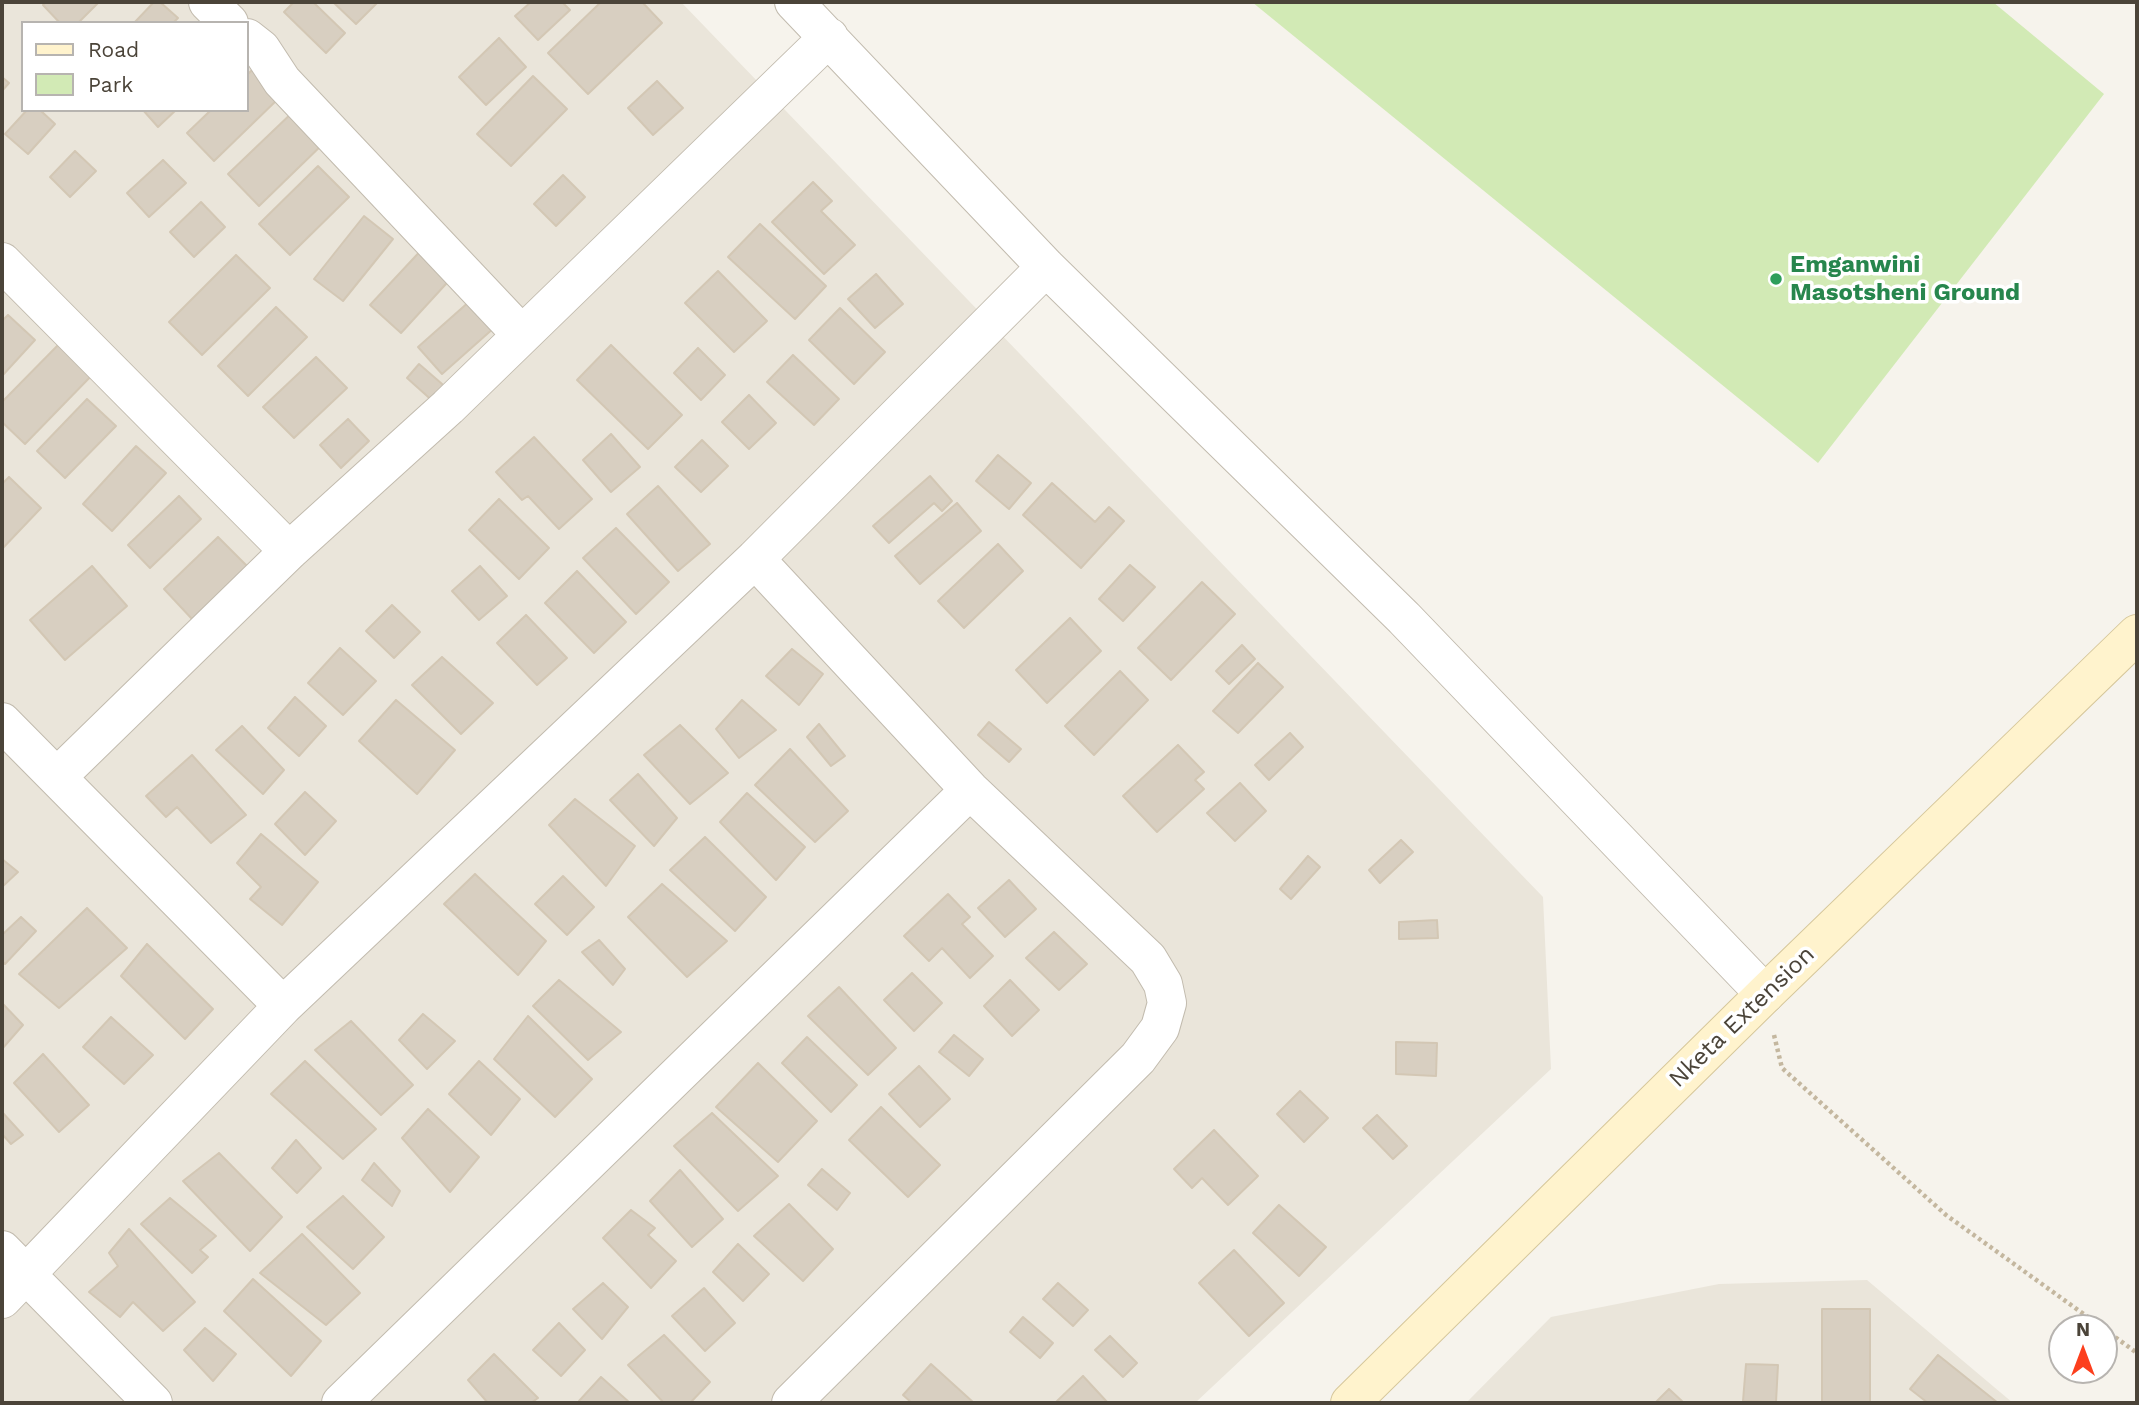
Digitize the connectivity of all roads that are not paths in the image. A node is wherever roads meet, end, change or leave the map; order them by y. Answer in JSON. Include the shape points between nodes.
{"nodes":[{"id":1,"x":208,"y":2,"type":"edge"},
{"id":2,"x":794,"y":2,"type":"edge"},
{"id":3,"x":227,"y":21,"type":"edge"},
{"id":4,"x":829,"y":37,"type":"junction"},
{"id":5,"x":248,"y":39,"type":"edge"},
{"id":6,"x":2,"y":262,"type":"edge"},
{"id":7,"x":1046,"y":267,"type":"junction"},
{"id":8,"x":521,"y":334,"type":"junction"},
{"id":9,"x":289,"y":551,"type":"junction"},
{"id":10,"x":755,"y":559,"type":"junction"},
{"id":11,"x":2137,"y":634,"type":"edge"},
{"id":12,"x":2,"y":722,"type":"edge"},
{"id":13,"x":57,"y":777,"type":"junction"},
{"id":14,"x":970,"y":790,"type":"junction"},
{"id":15,"x":1765,"y":993,"type":"junction"},
{"id":16,"x":283,"y":1006,"type":"junction"},
{"id":17,"x":10,"y":1275,"type":"edge"},
{"id":18,"x":153,"y":1403,"type":"edge"},
{"id":19,"x":341,"y":1403,"type":"edge"},
{"id":20,"x":792,"y":1403,"type":"edge"},
{"id":21,"x":1350,"y":1403,"type":"edge"}],
"edges":[{"from":1,"to":3,"type":"street"},
{"from":2,"to":4,"type":"street"},
{"from":4,"to":7,"type":"street"},
{"from":4,"to":8,"type":"street"},
{"from":5,"to":8,"type":"street","via":[[261,49],[282,81]]},
{"from":6,"to":9,"type":"street"},
{"from":7,"to":10,"type":"street"},
{"from":7,"to":15,"type":"street","via":[[1404,618]]},
{"from":8,"to":9,"type":"street"},
{"from":9,"to":13,"type":"street"},
{"from":10,"to":14,"type":"street"},
{"from":10,"to":16,"type":"street"},
{"from":11,"to":15,"type":"street","name":"Nketa Extension"},
{"from":12,"to":13,"type":"street"},
{"from":13,"to":16,"type":"street"},
{"from":14,"to":19,"type":"street"},
{"from":14,"to":20,"type":"street","via":[[1148,959],[1163,984],[1164,1016],[1138,1058]]},
{"from":15,"to":21,"type":"street","name":"Nketa Extension"},
{"from":16,"to":17,"type":"street"},
{"from":17,"to":18,"type":"street"}]}
